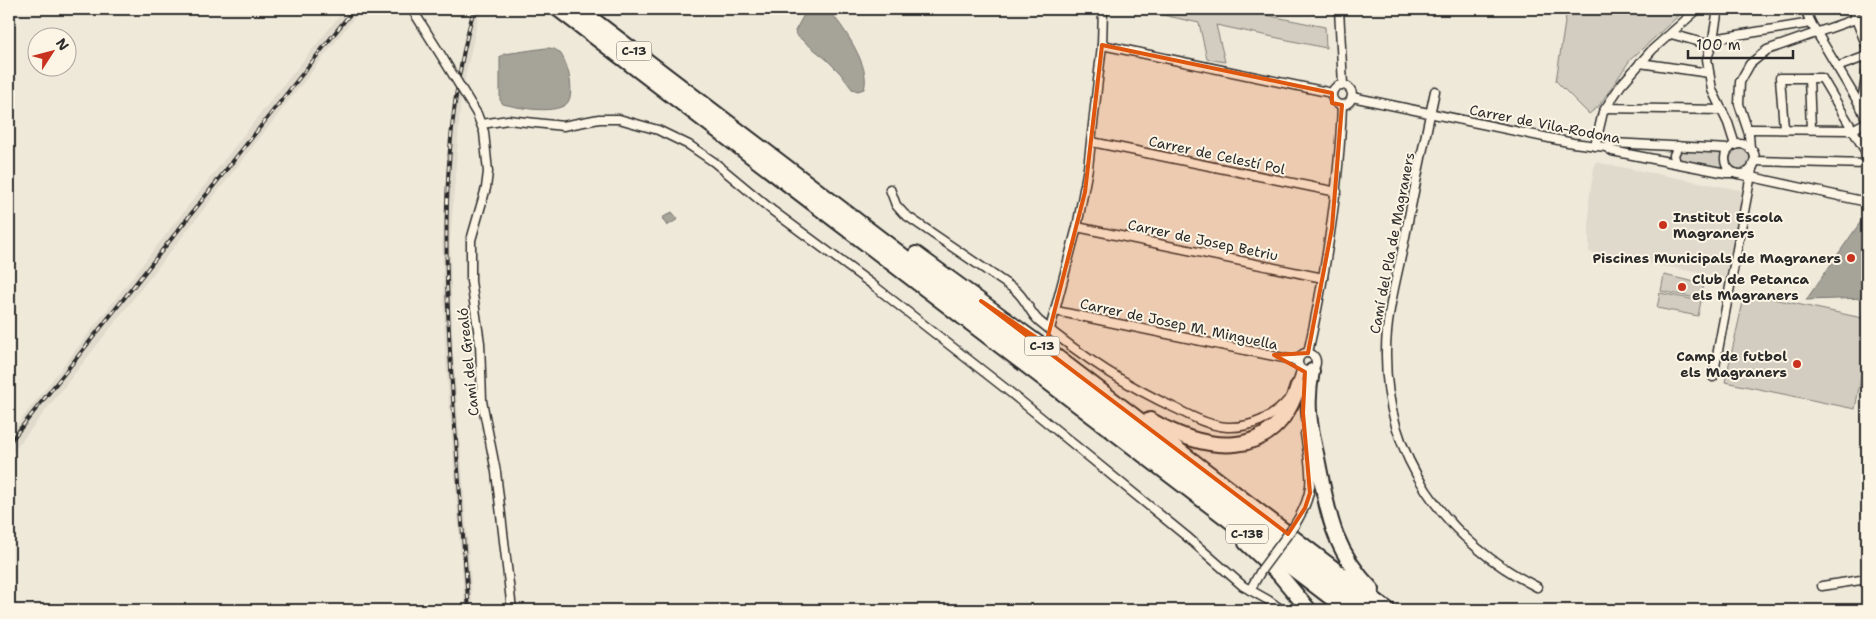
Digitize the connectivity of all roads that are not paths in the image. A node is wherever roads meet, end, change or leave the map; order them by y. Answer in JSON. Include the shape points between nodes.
{"nodes":[{"id":1,"x":412,"y":9,"type":"edge"},
{"id":2,"x":558,"y":9,"type":"edge"},
{"id":3,"x":579,"y":9,"type":"edge"},
{"id":4,"x":1103,"y":9,"type":"edge"},
{"id":5,"x":1339,"y":9,"type":"edge"},
{"id":6,"x":1698,"y":9,"type":"edge"},
{"id":7,"x":1718,"y":9,"type":"edge"},
{"id":8,"x":1805,"y":9,"type":"edge"},
{"id":9,"x":1852,"y":9,"type":"edge"},
{"id":10,"x":1867,"y":15,"type":"edge"},
{"id":11,"x":1856,"y":19,"type":"junction"},
{"id":12,"x":1811,"y":23,"type":"junction"},
{"id":13,"x":1671,"y":34,"type":"junction"},
{"id":14,"x":1817,"y":34,"type":"junction"},
{"id":15,"x":1712,"y":42,"type":"junction"},
{"id":16,"x":1102,"y":45,"type":"junction"},
{"id":17,"x":1867,"y":47,"type":"edge"},
{"id":18,"x":1867,"y":56,"type":"edge"},
{"id":19,"x":1640,"y":63,"type":"junction"},
{"id":20,"x":1837,"y":67,"type":"junction"},
{"id":21,"x":1867,"y":72,"type":"edge"},
{"id":22,"x":1709,"y":73,"type":"junction"},
{"id":23,"x":1809,"y":78,"type":"junction"},
{"id":24,"x":1343,"y":86,"type":"junction"},
{"id":25,"x":1435,"y":91,"type":"dead end"},
{"id":26,"x":689,"y":93,"type":"junction"},
{"id":27,"x":1332,"y":93,"type":"junction"},
{"id":28,"x":1352,"y":97,"type":"junction"},
{"id":29,"x":1865,"y":97,"type":"edge"},
{"id":30,"x":1342,"y":105,"type":"junction"},
{"id":31,"x":1861,"y":107,"type":"junction"},
{"id":32,"x":1606,"y":108,"type":"junction"},
{"id":33,"x":1722,"y":110,"type":"junction"},
{"id":34,"x":1430,"y":113,"type":"junction"},
{"id":35,"x":1867,"y":122,"type":"edge"},
{"id":36,"x":482,"y":124,"type":"junction"},
{"id":37,"x":1784,"y":128,"type":"junction"},
{"id":38,"x":1811,"y":128,"type":"junction"},
{"id":39,"x":1748,"y":129,"type":"junction"},
{"id":40,"x":1852,"y":130,"type":"junction"},
{"id":41,"x":1092,"y":142,"type":"junction"},
{"id":42,"x":1595,"y":146,"type":"junction"},
{"id":43,"x":1678,"y":146,"type":"junction"},
{"id":44,"x":1606,"y":147,"type":"junction"},
{"id":45,"x":1732,"y":147,"type":"junction"},
{"id":46,"x":1750,"y":149,"type":"junction"},
{"id":47,"x":1867,"y":154,"type":"edge"},
{"id":48,"x":1676,"y":163,"type":"junction"},
{"id":49,"x":1754,"y":163,"type":"junction"},
{"id":50,"x":1867,"y":164,"type":"edge"},
{"id":51,"x":1736,"y":174,"type":"junction"},
{"id":52,"x":1752,"y":177,"type":"junction"},
{"id":53,"x":890,"y":189,"type":"dead end"},
{"id":54,"x":1336,"y":192,"type":"junction"},
{"id":55,"x":1867,"y":202,"type":"edge"},
{"id":56,"x":1078,"y":227,"type":"junction"},
{"id":57,"x":1323,"y":278,"type":"junction"},
{"id":58,"x":981,"y":301,"type":"junction"},
{"id":59,"x":1056,"y":311,"type":"junction"},
{"id":60,"x":1050,"y":329,"type":"junction"},
{"id":61,"x":1308,"y":353,"type":"junction"},
{"id":62,"x":1298,"y":361,"type":"junction"},
{"id":63,"x":1306,"y":371,"type":"junction"},
{"id":64,"x":1713,"y":378,"type":"dead end"},
{"id":65,"x":1298,"y":386,"type":"junction"},
{"id":66,"x":1148,"y":458,"type":"junction"},
{"id":67,"x":1867,"y":579,"type":"edge"},
{"id":68,"x":1822,"y":586,"type":"dead end"},
{"id":69,"x":1538,"y":587,"type":"dead end"},
{"id":70,"x":1250,"y":590,"type":"junction"},
{"id":71,"x":512,"y":610,"type":"edge"},
{"id":72,"x":1282,"y":610,"type":"edge"},
{"id":73,"x":1309,"y":610,"type":"edge"},
{"id":74,"x":1348,"y":610,"type":"edge"},
{"id":75,"x":1368,"y":610,"type":"edge"},
{"id":76,"x":1388,"y":610,"type":"edge"},
{"id":77,"x":1396,"y":610,"type":"edge"}],
"edges":[{"from":1,"to":36,"type":"street","name":"Camí del Grealó","bridge":true},
{"from":2,"to":66,"type":"highway","number":"C-13"},
{"from":3,"to":26,"type":"highway","number":"C-13"},
{"from":4,"to":16,"type":"street"},
{"from":5,"to":24,"type":"street"},
{"from":6,"to":13,"type":"street"},
{"from":7,"to":15,"type":"street"},
{"from":8,"to":12,"type":"street"},
{"from":9,"to":11,"type":"street"},
{"from":10,"to":11,"type":"street"},
{"from":11,"to":14,"type":"street"},
{"from":11,"to":17,"type":"street"},
{"from":12,"to":14,"type":"street"},
{"from":12,"to":15,"type":"street"},
{"from":13,"to":15,"type":"street"},
{"from":13,"to":19,"type":"street"},
{"from":14,"to":20,"type":"street"},
{"from":14,"to":39,"type":"street","via":[[1767,50],[1750,64],[1740,82],[1739,104]]},
{"from":15,"to":22,"type":"street","via":[[1706,59]]},
{"from":16,"to":27,"type":"street"},
{"from":16,"to":41,"type":"street"},
{"from":18,"to":20,"type":"street"},
{"from":19,"to":22,"type":"street"},
{"from":19,"to":32,"type":"street"},
{"from":20,"to":31,"type":"street"},
{"from":21,"to":29,"type":"street"},
{"from":22,"to":33,"type":"street","via":[[1712,90]]},
{"from":23,"to":37,"type":"street","via":[[1780,78]]},
{"from":23,"to":38,"type":"street"},
{"from":23,"to":40,"type":"street","via":[[1822,78]]},
{"from":24,"to":27,"type":"street"},
{"from":24,"to":28,"type":"street","via":[[1351,91]]},
{"from":25,"to":34,"type":"street","name":"Camí del Pla de Magraners"},
{"from":26,"to":58,"type":"highway","number":"C-13","via":[[716,106]]},
{"from":26,"to":75,"type":"highway","number":"C-13B"},
{"from":27,"to":30,"type":"street","via":[[1334,102]]},
{"from":28,"to":30,"type":"street"},
{"from":28,"to":34,"type":"street","name":"Carrer de Vila-Rodona"},
{"from":29,"to":31,"type":"street"},
{"from":30,"to":54,"type":"street"},
{"from":31,"to":35,"type":"street"},
{"from":32,"to":33,"type":"street"},
{"from":32,"to":42,"type":"street"},
{"from":33,"to":45,"type":"street"},
{"from":34,"to":42,"type":"street","name":"Carrer de Vila-Rodona"},
{"from":34,"to":69,"type":"street","name":"Camí del Pla de Magraners","via":[[1388,319],[1386,366],[1393,412],[1414,470],[1449,520],[1484,555]]},
{"from":35,"to":40,"type":"street"},
{"from":36,"to":70,"type":"street","via":[[508,120],[563,126],[619,119],[658,130],[689,145],[968,359]]},
{"from":36,"to":71,"type":"street","name":"Camí del Grealó","via":[[488,172],[472,240],[471,281],[479,332],[482,401],[496,472]]},
{"from":37,"to":38,"type":"street"},
{"from":37,"to":39,"type":"street"},
{"from":38,"to":40,"type":"street"},
{"from":39,"to":46,"type":"street"},
{"from":40,"to":47,"type":"street"},
{"from":41,"to":54,"type":"street","name":"Carrer de Celestí Pol"},
{"from":41,"to":56,"type":"street"},
{"from":42,"to":44,"type":"street","name":"Carrer de Vila-Rodona"},
{"from":43,"to":44,"type":"street","via":[[1612,143]]},
{"from":43,"to":45,"type":"street"},
{"from":43,"to":48,"type":"street","via":[[1674,155]]},
{"from":44,"to":48,"type":"street","name":"Carrer de Vila-Rodona","via":[[1612,151]]},
{"from":45,"to":46,"type":"street"},
{"from":45,"to":51,"type":"street","via":[[1725,161],[1729,170]]},
{"from":46,"to":49,"type":"street"},
{"from":48,"to":51,"type":"street","name":"Carrer de Vila-Rodona"},
{"from":49,"to":50,"type":"street"},
{"from":49,"to":51,"type":"street","via":[[1747,172]]},
{"from":49,"to":52,"type":"street"},
{"from":51,"to":52,"type":"street","name":"Carrer de Vila-Rodona"},
{"from":52,"to":55,"type":"street","name":"Carrer de Vila-Rodona"},
{"from":52,"to":64,"type":"street"},
{"from":53,"to":60,"type":"street","via":[[896,205],[904,214],[1014,288],[1038,321]]},
{"from":54,"to":57,"type":"street"},
{"from":56,"to":57,"type":"street","name":"Carrer de Josep Betriu"},
{"from":56,"to":59,"type":"street"},
{"from":57,"to":61,"type":"street"},
{"from":58,"to":65,"type":"highway","via":[[1007,316],[1129,407],[1160,426],[1194,440],[1233,445],[1261,437],[1283,419]]},
{"from":58,"to":76,"type":"highway","number":"C-13"},
{"from":59,"to":60,"type":"street"},
{"from":59,"to":62,"type":"street","name":"Carrer de Josep M. Minguella"},
{"from":60,"to":65,"type":"street","via":[[1136,389],[1195,418],[1217,425],[1236,426],[1260,421],[1285,404]]},
{"from":61,"to":62,"type":"street","via":[[1301,355]]},
{"from":61,"to":63,"type":"street","via":[[1317,362]]},
{"from":62,"to":63,"type":"street"},
{"from":63,"to":65,"type":"street"},
{"from":63,"to":70,"type":"street","bridge":true,"via":[[1303,413],[1310,485],[1305,508]]},
{"from":63,"to":77,"type":"highway","via":[[1308,422],[1332,527],[1356,572]]},
{"from":66,"to":73,"type":"highway","number":"C-13","via":[[1155,470],[1252,548]]},
{"from":66,"to":74,"type":"highway","number":"C-13B"},
{"from":67,"to":68,"type":"street"},
{"from":70,"to":72,"type":"street"}]}
